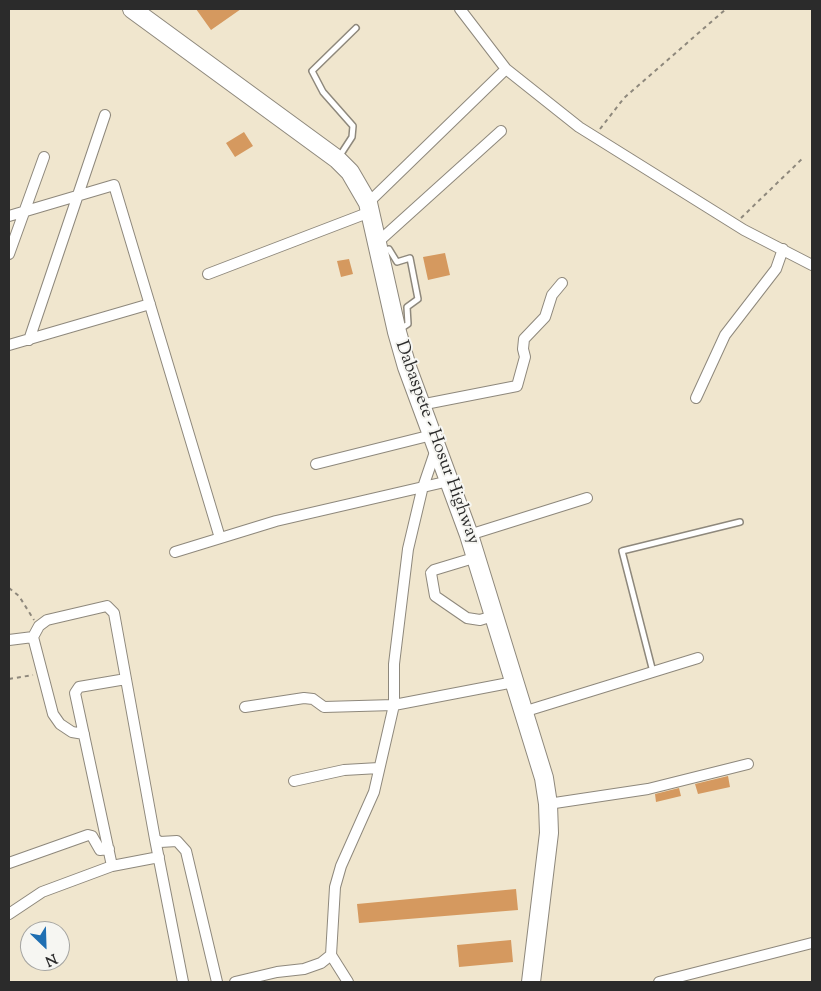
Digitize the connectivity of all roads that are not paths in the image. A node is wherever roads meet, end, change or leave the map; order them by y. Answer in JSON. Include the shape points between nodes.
{"nodes":[{"id":1,"x":132,"y":9,"type":"edge"},
{"id":2,"x":460,"y":9,"type":"edge"},
{"id":3,"x":356,"y":28,"type":"dead end"},
{"id":4,"x":506,"y":69,"type":"junction"},
{"id":5,"x":105,"y":115,"type":"dead end"},
{"id":6,"x":501,"y":131,"type":"dead end"},
{"id":7,"x":44,"y":157,"type":"dead end"},
{"id":8,"x":338,"y":160,"type":"junction"},
{"id":9,"x":78,"y":196,"type":"junction"},
{"id":10,"x":369,"y":208,"type":"junction"},
{"id":11,"x":24,"y":212,"type":"junction"},
{"id":12,"x":9,"y":216,"type":"edge"},
{"id":13,"x":379,"y":246,"type":"junction"},
{"id":14,"x":784,"y":249,"type":"junction"},
{"id":15,"x":9,"y":254,"type":"edge"},
{"id":16,"x":812,"y":265,"type":"edge"},
{"id":17,"x":208,"y":274,"type":"dead end"},
{"id":18,"x":562,"y":283,"type":"dead end"},
{"id":19,"x":150,"y":304,"type":"junction"},
{"id":20,"x":397,"y":332,"type":"junction"},
{"id":21,"x":29,"y":340,"type":"junction"},
{"id":22,"x":9,"y":345,"type":"edge"},
{"id":23,"x":696,"y":398,"type":"dead end"},
{"id":24,"x":420,"y":405,"type":"junction"},
{"id":25,"x":434,"y":442,"type":"junction"},
{"id":26,"x":316,"y":464,"type":"dead end"},
{"id":27,"x":449,"y":481,"type":"junction"},
{"id":28,"x":587,"y":498,"type":"dead end"},
{"id":29,"x":740,"y":522,"type":"dead end"},
{"id":30,"x":469,"y":535,"type":"junction"},
{"id":31,"x":220,"y":538,"type":"junction"},
{"id":32,"x":175,"y":552,"type":"dead end"},
{"id":33,"x":477,"y":557,"type":"junction"},
{"id":34,"x":493,"y":616,"type":"junction"},
{"id":35,"x":33,"y":637,"type":"junction"},
{"id":36,"x":9,"y":640,"type":"edge"},
{"id":37,"x":698,"y":658,"type":"dead end"},
{"id":38,"x":653,"y":672,"type":"junction"},
{"id":39,"x":126,"y":679,"type":"junction"},
{"id":40,"x":514,"y":682,"type":"junction"},
{"id":41,"x":394,"y":705,"type":"junction"},
{"id":42,"x":245,"y":707,"type":"dead end"},
{"id":43,"x":523,"y":712,"type":"junction"},
{"id":44,"x":84,"y":734,"type":"junction"},
{"id":45,"x":748,"y":764,"type":"dead end"},
{"id":46,"x":379,"y":768,"type":"junction"},
{"id":47,"x":294,"y":781,"type":"dead end"},
{"id":48,"x":548,"y":804,"type":"junction"},
{"id":49,"x":155,"y":839,"type":"junction"},
{"id":50,"x":109,"y":849,"type":"junction"},
{"id":51,"x":159,"y":857,"type":"junction"},
{"id":52,"x":9,"y":863,"type":"edge"},
{"id":53,"x":112,"y":866,"type":"junction"},
{"id":54,"x":9,"y":914,"type":"edge"},
{"id":55,"x":812,"y":943,"type":"edge"},
{"id":56,"x":331,"y":955,"type":"junction"},
{"id":57,"x":184,"y":982,"type":"edge"},
{"id":58,"x":217,"y":982,"type":"edge"},
{"id":59,"x":235,"y":982,"type":"edge"},
{"id":60,"x":348,"y":982,"type":"edge"},
{"id":61,"x":530,"y":982,"type":"edge"},
{"id":62,"x":659,"y":982,"type":"edge"}],
"edges":[{"from":1,"to":8,"type":"highway","name":"Dabaspete - Hosur Highway"},
{"from":2,"to":4,"type":"street"},
{"from":3,"to":8,"type":"lane","via":[[312,71],[323,92],[352,126],[352,137]]},
{"from":4,"to":10,"type":"street"},
{"from":4,"to":14,"type":"street","via":[[579,127],[735,224]]},
{"from":5,"to":9,"type":"street"},
{"from":6,"to":13,"type":"street"},
{"from":7,"to":11,"type":"street"},
{"from":8,"to":10,"type":"highway","name":"Dabaspete - Hosur Highway","via":[[350,172]]},
{"from":9,"to":11,"type":"street"},
{"from":9,"to":19,"type":"street","via":[[114,185]]},
{"from":9,"to":21,"type":"street"},
{"from":10,"to":13,"type":"highway","name":"Dabaspete - Hosur Highway"},
{"from":10,"to":17,"type":"street"},
{"from":11,"to":12,"type":"street"},
{"from":11,"to":15,"type":"street"},
{"from":13,"to":20,"type":"highway","name":"Dabaspete - Hosur Highway"},
{"from":13,"to":20,"type":"lane","via":[[389,249],[398,262],[410,258],[418,299],[406,307],[408,324]]},
{"from":14,"to":16,"type":"street"},
{"from":14,"to":23,"type":"street","via":[[776,270],[725,335]]},
{"from":18,"to":24,"type":"street","via":[[552,295],[546,317],[524,339],[525,357],[517,386]]},
{"from":19,"to":21,"type":"street"},
{"from":19,"to":31,"type":"street"},
{"from":20,"to":24,"type":"highway","name":"Dabaspete - Hosur Highway"},
{"from":21,"to":22,"type":"street"},
{"from":24,"to":25,"type":"highway","name":"Dabaspete - Hosur Highway"},
{"from":25,"to":26,"type":"street"},
{"from":25,"to":27,"type":"highway","name":"Dabaspete - Hosur Highway"},
{"from":25,"to":41,"type":"street","via":[[408,549],[394,664]]},
{"from":27,"to":30,"type":"highway","name":"Dabaspete - Hosur Highway"},
{"from":27,"to":31,"type":"street","via":[[276,521]]},
{"from":28,"to":30,"type":"street"},
{"from":29,"to":38,"type":"lane","via":[[622,550]]},
{"from":30,"to":33,"type":"highway","name":"Dabaspete - Hosur Highway"},
{"from":31,"to":32,"type":"street"},
{"from":33,"to":34,"type":"highway","name":"Dabaspete - Hosur Highway"},
{"from":33,"to":34,"type":"street","via":[[434,570],[430,577],[435,596],[467,618],[480,620]]},
{"from":34,"to":40,"type":"highway","name":"Dabaspete - Hosur Highway"},
{"from":35,"to":36,"type":"street"},
{"from":35,"to":39,"type":"street","via":[[47,620],[107,606],[114,613]]},
{"from":35,"to":44,"type":"street","via":[[53,714],[72,732]]},
{"from":37,"to":38,"type":"street"},
{"from":38,"to":43,"type":"street"},
{"from":39,"to":44,"type":"street","via":[[77,690]]},
{"from":39,"to":49,"type":"street"},
{"from":40,"to":41,"type":"street"},
{"from":40,"to":43,"type":"highway","name":"Dabaspete - Hosur Highway"},
{"from":41,"to":42,"type":"street","via":[[324,707],[313,699],[304,698]]},
{"from":41,"to":46,"type":"street"},
{"from":43,"to":48,"type":"highway","name":"Dabaspete - Hosur Highway","via":[[544,778]]},
{"from":44,"to":50,"type":"street"},
{"from":45,"to":48,"type":"street","via":[[648,789]]},
{"from":46,"to":47,"type":"street","via":[[344,770]]},
{"from":46,"to":56,"type":"street","via":[[374,792],[335,887]]},
{"from":48,"to":61,"type":"highway","name":"Dabaspete - Hosur Highway","via":[[549,833]]},
{"from":49,"to":51,"type":"street"},
{"from":49,"to":58,"type":"street","via":[[160,842],[177,841],[186,851]]},
{"from":50,"to":52,"type":"street","via":[[100,850],[88,835]]},
{"from":50,"to":53,"type":"street"},
{"from":51,"to":53,"type":"street"},
{"from":51,"to":57,"type":"street"},
{"from":53,"to":54,"type":"street","via":[[42,892]]},
{"from":55,"to":62,"type":"street"},
{"from":56,"to":59,"type":"street","via":[[304,969]]},
{"from":56,"to":60,"type":"street"}]}
